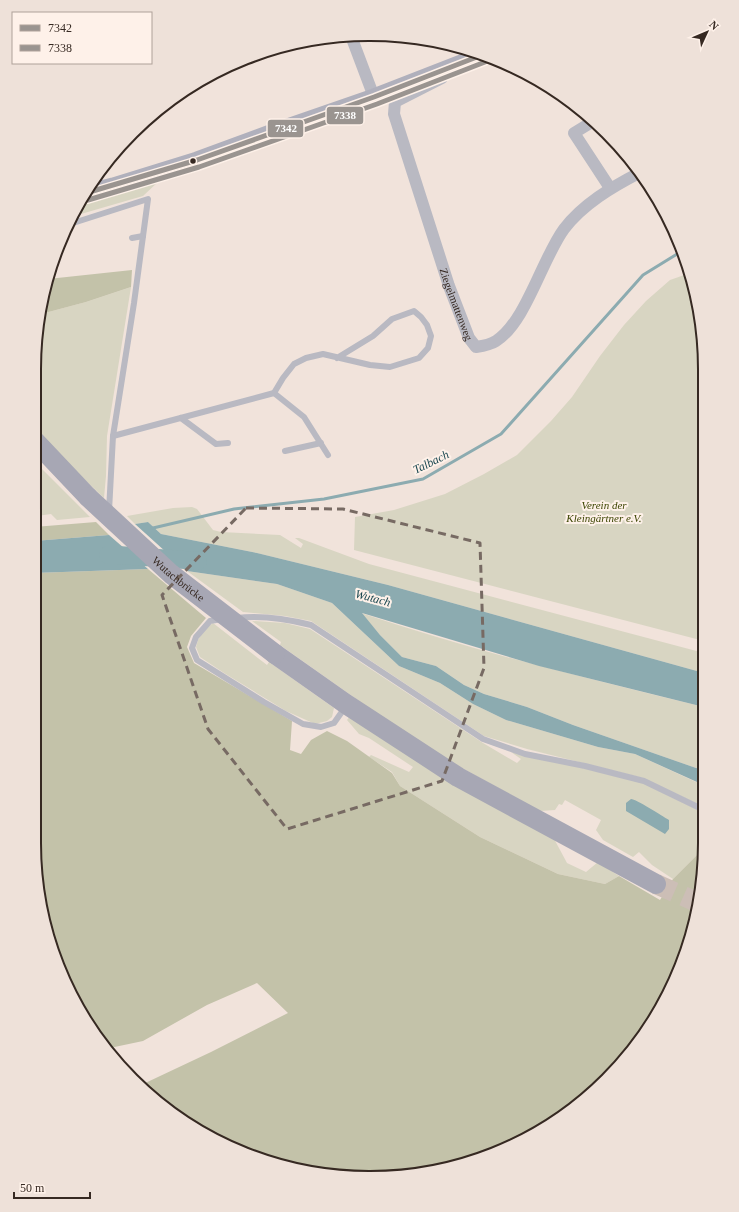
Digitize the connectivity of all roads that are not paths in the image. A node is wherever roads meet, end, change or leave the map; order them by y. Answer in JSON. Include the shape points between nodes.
{"nodes":[{"id":1,"x":352,"y":42,"type":"edge"},
{"id":2,"x":474,"y":58,"type":"edge"},
{"id":3,"x":449,"y":67,"type":"junction"},
{"id":4,"x":374,"y":97,"type":"junction"},
{"id":5,"x":588,"y":125,"type":"edge"},
{"id":6,"x":634,"y":175,"type":"edge"},
{"id":7,"x":610,"y":188,"type":"junction"},
{"id":8,"x":94,"y":191,"type":"edge"},
{"id":9,"x":75,"y":224,"type":"edge"},
{"id":10,"x":144,"y":236,"type":"junction"},
{"id":11,"x":132,"y":238,"type":"dead end"},
{"id":12,"x":337,"y":358,"type":"junction"},
{"id":13,"x":274,"y":393,"type":"junction"},
{"id":14,"x":181,"y":418,"type":"junction"},
{"id":15,"x":113,"y":436,"type":"junction"},
{"id":16,"x":228,"y":443,"type":"dead end"},
{"id":17,"x":320,"y":443,"type":"junction"},
{"id":18,"x":41,"y":447,"type":"edge"},
{"id":19,"x":285,"y":451,"type":"dead end"},
{"id":20,"x":328,"y":455,"type":"dead end"},
{"id":21,"x":41,"y":457,"type":"edge"},
{"id":22,"x":72,"y":480,"type":"junction"},
{"id":23,"x":109,"y":517,"type":"dead end"},
{"id":24,"x":346,"y":704,"type":"junction"},
{"id":25,"x":698,"y":807,"type":"edge"},
{"id":26,"x":656,"y":884,"type":"tunnel mouth"}],
"edges":[{"from":1,"to":4,"type":"street"},
{"from":2,"to":3,"type":"main road"},
{"from":3,"to":4,"type":"main road"},
{"from":3,"to":7,"type":"street","name":"Ziegelmattenweg","via":[[444,77],[395,102],[394,114],[449,286],[469,338],[476,347],[487,346],[497,341],[508,330],[523,308],[563,230]]},
{"from":4,"to":8,"type":"main road","via":[[197,160]]},
{"from":5,"to":7,"type":"street","via":[[574,133]]},
{"from":6,"to":7,"type":"street"},
{"from":9,"to":10,"type":"lane","via":[[148,199]]},
{"from":10,"to":11,"type":"lane"},
{"from":10,"to":15,"type":"lane"},
{"from":12,"to":12,"type":"lane","via":[[390,366],[419,358],[428,348],[431,336],[427,325],[414,311],[392,319],[373,336]]},
{"from":12,"to":13,"type":"lane","via":[[323,354],[294,364]]},
{"from":13,"to":14,"type":"lane"},
{"from":13,"to":17,"type":"lane","via":[[304,418]]},
{"from":14,"to":15,"type":"lane"},
{"from":14,"to":16,"type":"lane","via":[[216,444]]},
{"from":15,"to":23,"type":"lane"},
{"from":17,"to":19,"type":"lane"},
{"from":17,"to":20,"type":"lane"},
{"from":18,"to":22,"type":"highway"},
{"from":21,"to":22,"type":"highway"},
{"from":22,"to":24,"type":"highway","name":"Wutachbrücke","bridge":true,"via":[[171,574],[275,654]]},
{"from":24,"to":25,"type":"lane","via":[[334,723],[322,727],[303,724],[197,660],[192,648],[196,637],[210,621],[255,617],[285,619],[311,625],[483,739],[525,754],[644,781]]},
{"from":24,"to":26,"type":"highway","name":"Wutachbrücke","via":[[458,777]]}]}
